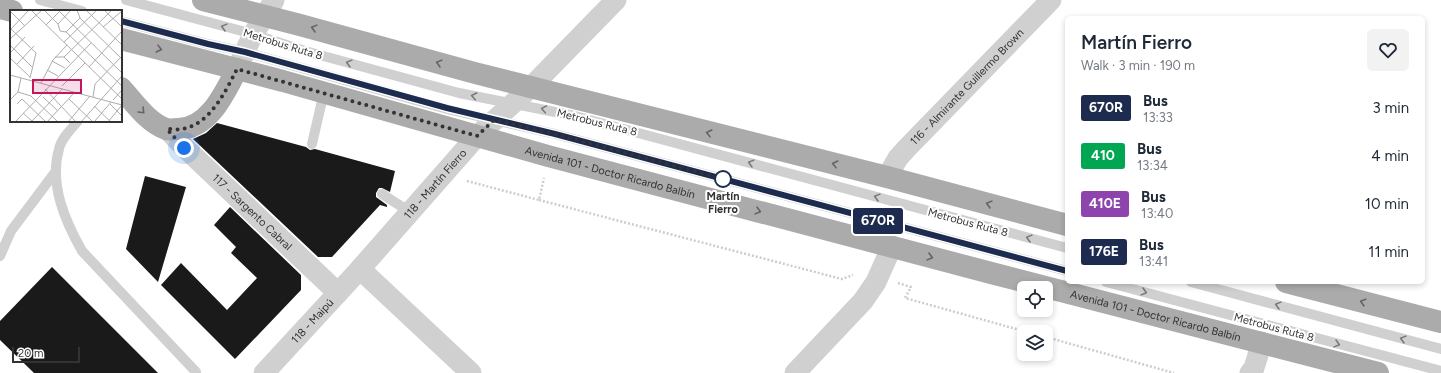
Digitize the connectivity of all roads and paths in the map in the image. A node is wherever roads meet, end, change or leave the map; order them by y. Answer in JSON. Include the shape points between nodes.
{"nodes":[{"id":1,"x":40,"y":0,"type":"edge"},
{"id":2,"x":126,"y":0,"type":"edge"},
{"id":3,"x":203,"y":0,"type":"edge"},
{"id":4,"x":616,"y":0,"type":"edge"},
{"id":5,"x":1051,"y":0,"type":"edge"},
{"id":6,"x":0,"y":8,"type":"edge"},
{"id":7,"x":269,"y":8,"type":"edge"},
{"id":8,"x":10,"y":10,"type":"edge"},
{"id":9,"x":78,"y":10,"type":"edge"},
{"id":10,"x":122,"y":21,"type":"edge"},
{"id":11,"x":122,"y":39,"type":"edge"},
{"id":12,"x":245,"y":52,"type":"junction"},
{"id":13,"x":531,"y":87,"type":"junction"},
{"id":14,"x":122,"y":89,"type":"edge"},
{"id":15,"x":324,"y":92,"type":"junction"},
{"id":16,"x":512,"y":104,"type":"junction"},
{"id":17,"x":494,"y":120,"type":"junction"},
{"id":18,"x":77,"y":122,"type":"edge"},
{"id":19,"x":167,"y":129,"type":"junction"},
{"id":20,"x":477,"y":136,"type":"junction"},
{"id":21,"x":312,"y":144,"type":"dead end"},
{"id":22,"x":56,"y":171,"type":"junction"},
{"id":23,"x":887,"y":177,"type":"junction"},
{"id":24,"x":382,"y":194,"type":"dead end"},
{"id":25,"x":538,"y":200,"type":"dead end"},
{"id":26,"x":410,"y":212,"type":"junction"},
{"id":27,"x":1065,"y":224,"type":"edge"},
{"id":28,"x":892,"y":246,"type":"junction"},
{"id":29,"x":1065,"y":247,"type":"edge"},
{"id":30,"x":0,"y":256,"type":"edge"},
{"id":31,"x":360,"y":269,"type":"junction"},
{"id":32,"x":1065,"y":270,"type":"edge"},
{"id":33,"x":878,"y":278,"type":"junction"},
{"id":34,"x":1113,"y":284,"type":"edge"},
{"id":35,"x":1199,"y":284,"type":"edge"},
{"id":36,"x":1294,"y":284,"type":"edge"},
{"id":37,"x":338,"y":293,"type":"junction"},
{"id":38,"x":1441,"y":322,"type":"edge"},
{"id":39,"x":1017,"y":329,"type":"edge"},
{"id":40,"x":1053,"y":339,"type":"edge"},
{"id":41,"x":1262,"y":342,"type":"junction"},
{"id":42,"x":1441,"y":349,"type":"edge"},
{"id":43,"x":1441,"y":372,"type":"edge"},
{"id":44,"x":195,"y":373,"type":"edge"},
{"id":45,"x":264,"y":373,"type":"edge"},
{"id":46,"x":471,"y":373,"type":"edge"},
{"id":47,"x":795,"y":373,"type":"edge"},
{"id":48,"x":1174,"y":373,"type":"edge"},
{"id":49,"x":1250,"y":373,"type":"edge"},
{"id":50,"x":1378,"y":373,"type":"edge"}],
"edges":[{"from":1,"to":9,"type":"lane"},
{"from":12,"to":2,"type":"lane","name":"Metrobus Ruta 8","one_way":true},
{"from":3,"to":7,"type":"main road"},
{"from":4,"to":13,"type":"street","name":"118 - Martín Fierro"},
{"from":5,"to":23,"type":"street","name":"116 - Almirante Guillermo Brown","via":[[907,148]]},
{"from":6,"to":8,"type":"main road"},
{"from":7,"to":12,"type":"street"},
{"from":13,"to":7,"type":"main road","one_way":true,"via":[[475,73]]},
{"from":10,"to":12,"type":"lane","name":"Metrobus Ruta 8"},
{"from":11,"to":12,"type":"main road","name":"Avenida 101 - Doctor Ricardo Balbín","one_way":true},
{"from":12,"to":15,"type":"main road","name":"Avenida 101 - Doctor Ricardo Balbín"},
{"from":16,"to":12,"type":"lane","name":"Metrobus Ruta 8","one_way":true,"via":[[459,93],[293,48]]},
{"from":12,"to":17,"type":"lane","name":"Metrobus Ruta 8"},
{"from":12,"to":19,"type":"main road","via":[[214,109],[200,122],[182,129]]},
{"from":13,"to":16,"type":"street","name":"118 - Martín Fierro"},
{"from":23,"to":13,"type":"main road","one_way":true},
{"from":14,"to":19,"type":"main road","one_way":true,"via":[[145,115]]},
{"from":15,"to":20,"type":"main road","name":"Avenida 101 - Doctor Ricardo Balbín"},
{"from":15,"to":21,"type":"lane"},
{"from":16,"to":17,"type":"street","name":"118 - Martín Fierro"},
{"from":29,"to":16,"type":"lane","name":"Metrobus Ruta 8","one_way":true,"via":[[575,116]]},
{"from":17,"to":20,"type":"street","name":"118 - Martín Fierro"},
{"from":17,"to":32,"type":"lane","name":"Metrobus Ruta 8","via":[[555,134]]},
{"from":18,"to":22,"type":"lane","via":[[59,148]]},
{"from":19,"to":37,"type":"street","name":"117 - Sargento Cabral"},
{"from":20,"to":26,"type":"street","name":"118 - Martín Fierro"},
{"from":20,"to":28,"type":"main road","name":"Avenida 101 - Doctor Ricardo Balbín","one_way":true},
{"from":22,"to":30,"type":"lane","via":[[11,231]]},
{"from":22,"to":44,"type":"lane","via":[[61,208],[82,251]]},
{"from":27,"to":23,"type":"main road","one_way":true},
{"from":24,"to":26,"type":"lane"},
{"from":25,"to":33,"type":"path","via":[[842,279],[860,273]]},
{"from":26,"to":31,"type":"street","name":"118 - Martín Fierro"},
{"from":28,"to":33,"type":"street"},
{"from":28,"to":41,"type":"main road","name":"Avenida 101 - Doctor Ricardo Balbín","one_way":true},
{"from":31,"to":37,"type":"street","name":"118 - Maipú"},
{"from":31,"to":46,"type":"street"},
{"from":33,"to":39,"type":"path","via":[[911,287],[905,298]]},
{"from":33,"to":47,"type":"street","via":[[863,301]]},
{"from":34,"to":43,"type":"lane","name":"Metrobus Ruta 8","one_way":true},
{"from":42,"to":35,"type":"lane","name":"Metrobus Ruta 8","one_way":true},
{"from":38,"to":36,"type":"main road","one_way":true},
{"from":37,"to":45,"type":"street","name":"118 - Maipú"},
{"from":40,"to":48,"type":"path"},
{"from":41,"to":49,"type":"street"},
{"from":41,"to":50,"type":"main road","name":"Avenida 101 - Doctor Ricardo Balbín"}]}
